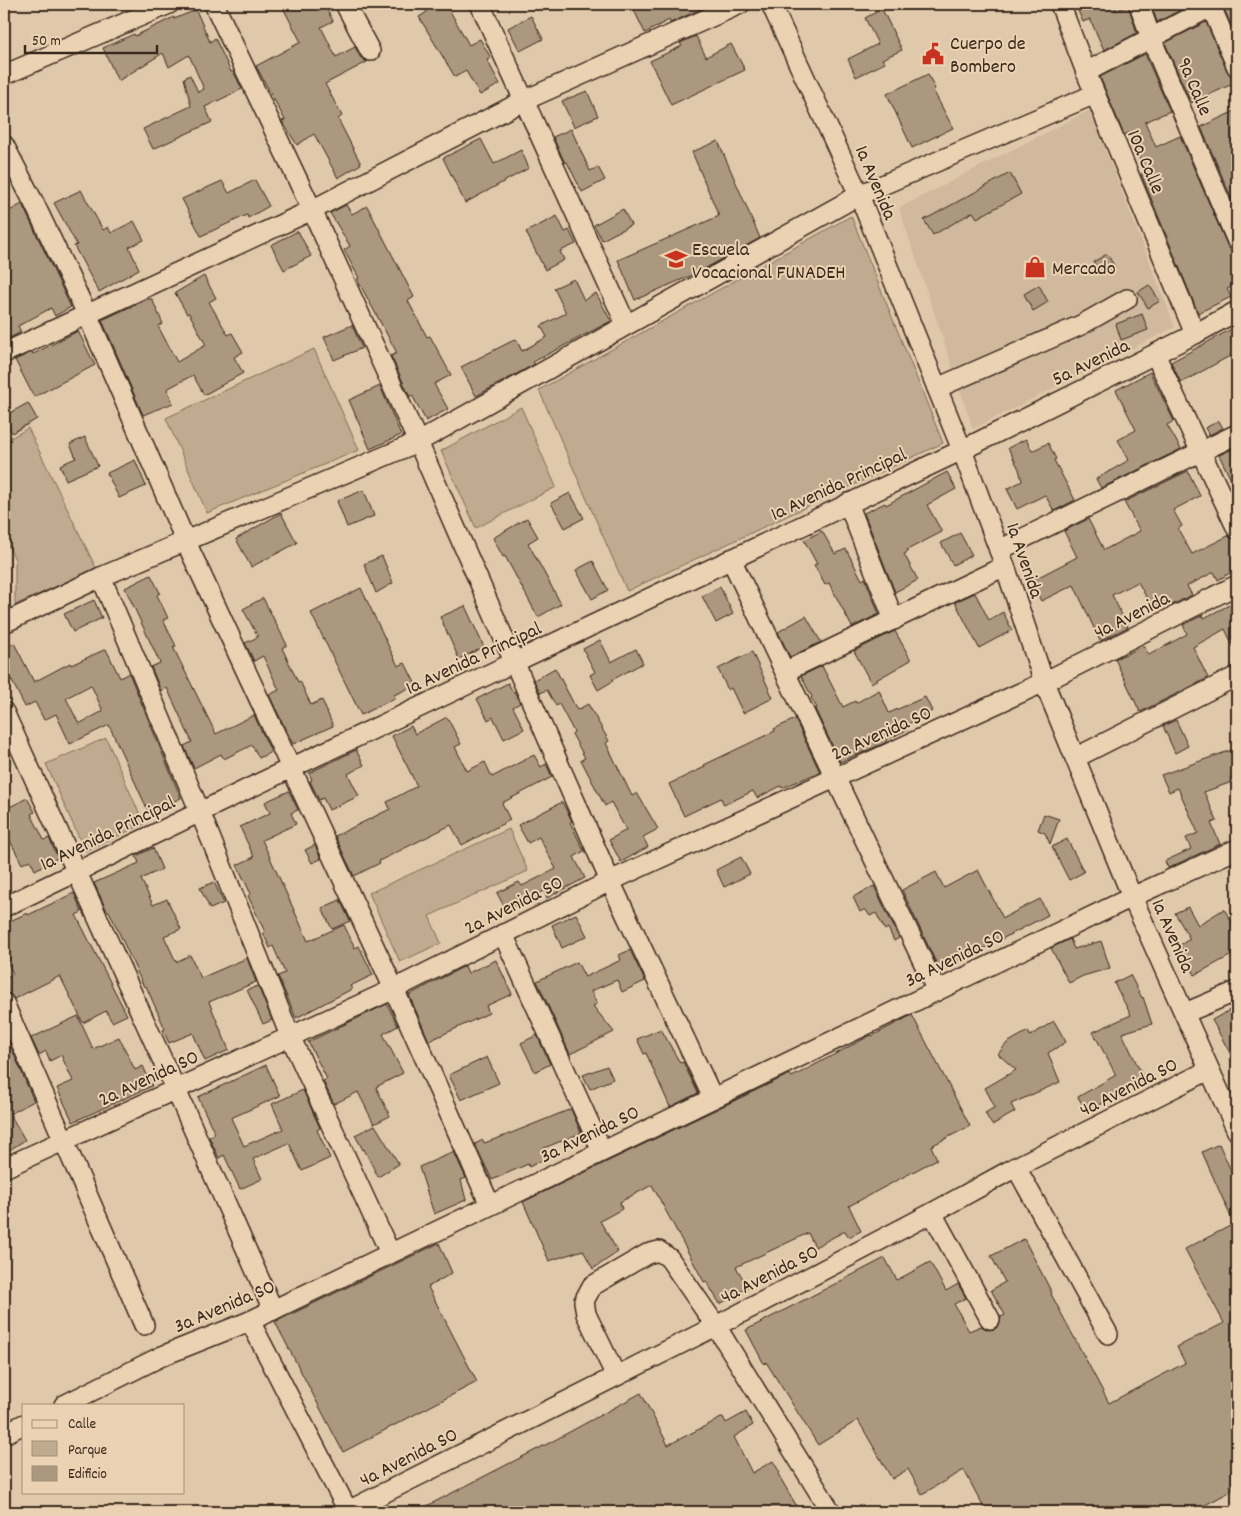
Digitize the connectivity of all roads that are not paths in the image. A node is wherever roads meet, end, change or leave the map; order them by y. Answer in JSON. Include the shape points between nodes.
{"nodes":[{"id":1,"x":169,"y":4,"type":"edge"},
{"id":2,"x":214,"y":4,"type":"edge"},
{"id":3,"x":345,"y":4,"type":"edge"},
{"id":4,"x":480,"y":4,"type":"edge"},
{"id":5,"x":740,"y":4,"type":"edge"},
{"id":6,"x":771,"y":4,"type":"edge"},
{"id":7,"x":1060,"y":4,"type":"edge"},
{"id":8,"x":1139,"y":4,"type":"edge"},
{"id":9,"x":1212,"y":5,"type":"edge"},
{"id":10,"x":1151,"y":38,"type":"junction"},
{"id":11,"x":370,"y":51,"type":"dead end"},
{"id":12,"x":1237,"y":67,"type":"edge"},
{"id":13,"x":1086,"y":72,"type":"junction"},
{"id":14,"x":4,"y":75,"type":"edge"},
{"id":15,"x":1095,"y":94,"type":"junction"},
{"id":16,"x":523,"y":101,"type":"junction"},
{"id":17,"x":4,"y":145,"type":"edge"},
{"id":18,"x":859,"y":195,"type":"junction"},
{"id":19,"x":312,"y":210,"type":"junction"},
{"id":20,"x":1237,"y":241,"type":"edge"},
{"id":21,"x":1127,"y":299,"type":"dead end"},
{"id":22,"x":1237,"y":311,"type":"edge"},
{"id":23,"x":87,"y":314,"type":"junction"},
{"id":24,"x":626,"y":324,"type":"junction"},
{"id":25,"x":1195,"y":334,"type":"junction"},
{"id":26,"x":4,"y":353,"type":"edge"},
{"id":27,"x":1155,"y":354,"type":"junction"},
{"id":28,"x":937,"y":388,"type":"junction"},
{"id":29,"x":1237,"y":434,"type":"edge"},
{"id":30,"x":418,"y":442,"type":"junction"},
{"id":31,"x":962,"y":450,"type":"junction"},
{"id":32,"x":1201,"y":452,"type":"junction"},
{"id":33,"x":848,"y":502,"type":"junction"},
{"id":34,"x":1237,"y":529,"type":"edge"},
{"id":35,"x":186,"y":542,"type":"junction"},
{"id":36,"x":1002,"y":558,"type":"junction"},
{"id":37,"x":731,"y":559,"type":"junction"},
{"id":38,"x":102,"y":577,"type":"junction"},
{"id":39,"x":1237,"y":585,"type":"edge"},
{"id":40,"x":894,"y":620,"type":"junction"},
{"id":41,"x":4,"y":623,"type":"edge"},
{"id":42,"x":514,"y":662,"type":"junction"},
{"id":43,"x":786,"y":671,"type":"junction"},
{"id":44,"x":1237,"y":676,"type":"edge"},
{"id":45,"x":1044,"y":682,"type":"junction"},
{"id":46,"x":4,"y":712,"type":"edge"},
{"id":47,"x":9,"y":740,"type":"edge"},
{"id":48,"x":1075,"y":758,"type":"junction"},
{"id":49,"x":292,"y":768,"type":"junction"},
{"id":50,"x":836,"y":777,"type":"junction"},
{"id":51,"x":200,"y":812,"type":"junction"},
{"id":52,"x":1237,"y":849,"type":"edge"},
{"id":53,"x":76,"y":871,"type":"junction"},
{"id":54,"x":610,"y":881,"type":"junction"},
{"id":55,"x":1132,"y":897,"type":"junction"},
{"id":56,"x":4,"y":907,"type":"edge"},
{"id":57,"x":502,"y":934,"type":"junction"},
{"id":58,"x":394,"y":989,"type":"junction"},
{"id":59,"x":937,"y":990,"type":"junction"},
{"id":60,"x":1237,"y":990,"type":"edge"},
{"id":61,"x":4,"y":1003,"type":"edge"},
{"id":62,"x":1185,"y":1013,"type":"junction"},
{"id":63,"x":290,"y":1036,"type":"junction"},
{"id":64,"x":1210,"y":1070,"type":"junction"},
{"id":65,"x":176,"y":1090,"type":"junction"},
{"id":66,"x":713,"y":1098,"type":"junction"},
{"id":67,"x":1237,"y":1131,"type":"edge"},
{"id":68,"x":64,"y":1140,"type":"junction"},
{"id":69,"x":602,"y":1152,"type":"junction"},
{"id":70,"x":1016,"y":1167,"type":"junction"},
{"id":71,"x":4,"y":1168,"type":"edge"},
{"id":72,"x":490,"y":1205,"type":"junction"},
{"id":73,"x":932,"y":1213,"type":"junction"},
{"id":74,"x":390,"y":1253,"type":"junction"},
{"id":75,"x":273,"y":1310,"type":"junction"},
{"id":76,"x":990,"y":1319,"type":"dead end"},
{"id":77,"x":250,"y":1320,"type":"junction"},
{"id":78,"x":144,"y":1325,"type":"dead end"},
{"id":79,"x":716,"y":1326,"type":"junction"},
{"id":80,"x":1108,"y":1334,"type":"dead end"},
{"id":81,"x":616,"y":1376,"type":"junction"},
{"id":82,"x":66,"y":1404,"type":"edge"},
{"id":83,"x":22,"y":1425,"type":"edge"},
{"id":84,"x":4,"y":1434,"type":"edge"},
{"id":85,"x":347,"y":1512,"type":"edge"},
{"id":86,"x":831,"y":1512,"type":"edge"}],
"edges":[{"from":1,"to":14,"type":"street"},
{"from":2,"to":19,"type":"street"},
{"from":3,"to":11,"type":"street"},
{"from":4,"to":16,"type":"street"},
{"from":5,"to":16,"type":"street"},
{"from":6,"to":18,"type":"street","name":"1a Avenida"},
{"from":7,"to":13,"type":"street","name":"10a Calle"},
{"from":8,"to":10,"type":"street","name":"9a Calle"},
{"from":9,"to":10,"type":"street"},
{"from":9,"to":12,"type":"street"},
{"from":10,"to":13,"type":"street"},
{"from":10,"to":20,"type":"street","name":"9a Calle"},
{"from":13,"to":15,"type":"street","name":"10a Calle"},
{"from":15,"to":18,"type":"street"},
{"from":15,"to":25,"type":"street","name":"10a Calle"},
{"from":16,"to":19,"type":"street"},
{"from":16,"to":24,"type":"street"},
{"from":17,"to":23,"type":"street"},
{"from":18,"to":24,"type":"street"},
{"from":18,"to":28,"type":"street","name":"1a Avenida"},
{"from":19,"to":23,"type":"street"},
{"from":19,"to":30,"type":"street"},
{"from":21,"to":28,"type":"street","via":[[1081,325]]},
{"from":22,"to":25,"type":"street","name":"5a Avenida"},
{"from":23,"to":26,"type":"street"},
{"from":23,"to":35,"type":"street"},
{"from":24,"to":30,"type":"street"},
{"from":25,"to":27,"type":"street","name":"5a Avenida"},
{"from":27,"to":31,"type":"street","name":"5a Avenida"},
{"from":27,"to":32,"type":"street"},
{"from":28,"to":31,"type":"street","name":"1a Avenida"},
{"from":29,"to":32,"type":"street"},
{"from":30,"to":35,"type":"street"},
{"from":30,"to":42,"type":"street"},
{"from":31,"to":33,"type":"street","name":"1a Avenida Principal"},
{"from":31,"to":36,"type":"street","name":"1a Avenida"},
{"from":32,"to":34,"type":"street"},
{"from":32,"to":36,"type":"street"},
{"from":33,"to":37,"type":"street","name":"1a Avenida Principal"},
{"from":33,"to":40,"type":"street"},
{"from":35,"to":38,"type":"street"},
{"from":35,"to":49,"type":"street"},
{"from":36,"to":40,"type":"street"},
{"from":36,"to":45,"type":"street","name":"1a Avenida"},
{"from":37,"to":42,"type":"street","name":"1a Avenida Principal"},
{"from":37,"to":43,"type":"street"},
{"from":38,"to":41,"type":"street"},
{"from":38,"to":51,"type":"street"},
{"from":39,"to":45,"type":"street","name":"4a Avenida"},
{"from":40,"to":43,"type":"street"},
{"from":42,"to":49,"type":"street","name":"1a Avenida Principal"},
{"from":42,"to":54,"type":"street"},
{"from":43,"to":50,"type":"street"},
{"from":44,"to":48,"type":"street"},
{"from":45,"to":48,"type":"street","name":"1a Avenida"},
{"from":45,"to":50,"type":"street","name":"2a Avenida SO"},
{"from":46,"to":47,"type":"street"},
{"from":47,"to":53,"type":"street"},
{"from":48,"to":55,"type":"street","name":"1a Avenida"},
{"from":49,"to":51,"type":"street","name":"1a Avenida Principal"},
{"from":49,"to":58,"type":"street"},
{"from":50,"to":54,"type":"street","name":"2a Avenida SO"},
{"from":50,"to":59,"type":"street"},
{"from":51,"to":53,"type":"street","name":"1a Avenida Principal"},
{"from":51,"to":63,"type":"street"},
{"from":52,"to":55,"type":"street","name":"3a Avenida SO"},
{"from":53,"to":56,"type":"street","name":"1a Avenida Principal"},
{"from":53,"to":65,"type":"street"},
{"from":54,"to":57,"type":"street","name":"2a Avenida SO"},
{"from":54,"to":66,"type":"street"},
{"from":55,"to":59,"type":"street","name":"3a Avenida SO"},
{"from":55,"to":62,"type":"street","name":"1a Avenida"},
{"from":57,"to":58,"type":"street","name":"2a Avenida SO"},
{"from":57,"to":69,"type":"street"},
{"from":58,"to":63,"type":"street","name":"2a Avenida SO"},
{"from":58,"to":72,"type":"street"},
{"from":59,"to":66,"type":"street","name":"3a Avenida SO"},
{"from":60,"to":62,"type":"street"},
{"from":61,"to":68,"type":"street"},
{"from":62,"to":64,"type":"street","name":"1a Avenida"},
{"from":63,"to":65,"type":"street","name":"2a Avenida SO"},
{"from":63,"to":74,"type":"street"},
{"from":64,"to":67,"type":"street","name":"1a Avenida"},
{"from":64,"to":70,"type":"street","name":"4a Avenida SO"},
{"from":65,"to":68,"type":"street","name":"2a Avenida SO"},
{"from":65,"to":75,"type":"street"},
{"from":66,"to":69,"type":"street","name":"3a Avenida SO"},
{"from":68,"to":71,"type":"street","name":"2a Avenida SO"},
{"from":68,"to":78,"type":"street"},
{"from":69,"to":72,"type":"street","name":"3a Avenida SO"},
{"from":70,"to":73,"type":"street","name":"4a Avenida SO"},
{"from":70,"to":80,"type":"street"},
{"from":72,"to":74,"type":"street","name":"3a Avenida SO"},
{"from":73,"to":76,"type":"street"},
{"from":73,"to":79,"type":"street","name":"4a Avenida SO"},
{"from":74,"to":75,"type":"street","name":"3a Avenida SO"},
{"from":75,"to":77,"type":"street","name":"3a Avenida SO"},
{"from":77,"to":82,"type":"street","name":"3a Avenida SO","via":[[162,1356]]},
{"from":77,"to":85,"type":"street"},
{"from":79,"to":81,"type":"street","name":"4a Avenida SO"},
{"from":79,"to":81,"type":"street","via":[[669,1258],[659,1251],[647,1254],[592,1286],[584,1301],[586,1314]]},
{"from":79,"to":86,"type":"street"},
{"from":81,"to":85,"type":"street","name":"4a Avenida SO"},
{"from":83,"to":84,"type":"street"}]}
